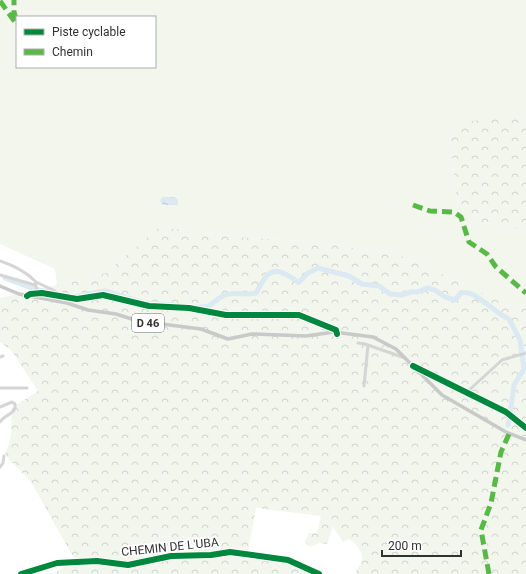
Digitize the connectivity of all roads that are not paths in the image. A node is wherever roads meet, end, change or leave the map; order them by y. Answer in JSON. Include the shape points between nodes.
{"nodes":[{"id":1,"x":0,"y":261,"type":"edge"},
{"id":2,"x":0,"y":275,"type":"edge"},
{"id":3,"x":36,"y":284,"type":"junction"},
{"id":4,"x":0,"y":286,"type":"edge"},
{"id":5,"x":39,"y":291,"type":"junction"},
{"id":6,"x":57,"y":294,"type":"junction"},
{"id":7,"x":27,"y":296,"type":"junction"},
{"id":8,"x":337,"y":333,"type":"junction"},
{"id":9,"x":358,"y":343,"type":"dead end"},
{"id":10,"x":368,"y":345,"type":"junction"},
{"id":11,"x":526,"y":353,"type":"edge"},
{"id":12,"x":406,"y":357,"type":"junction"},
{"id":13,"x":413,"y":366,"type":"junction"},
{"id":14,"x":364,"y":386,"type":"dead end"},
{"id":15,"x":0,"y":388,"type":"edge"},
{"id":16,"x":27,"y":388,"type":"dead end"},
{"id":17,"x":467,"y":392,"type":"junction"},
{"id":18,"x":0,"y":407,"type":"edge"},
{"id":19,"x":0,"y":422,"type":"edge"},
{"id":20,"x":526,"y":428,"type":"edge"},
{"id":21,"x":526,"y":440,"type":"edge"},
{"id":22,"x":4,"y":456,"type":"dead end"},
{"id":23,"x":0,"y":467,"type":"edge"},
{"id":24,"x":21,"y":574,"type":"edge"},
{"id":25,"x":319,"y":574,"type":"edge"}],
"edges":[{"from":1,"to":3,"type":"street","via":[[16,267]]},
{"from":2,"to":3,"type":"street"},
{"from":3,"to":5,"type":"street"},
{"from":3,"to":6,"type":"street","via":[[43,284]]},
{"from":4,"to":7,"type":"main road","number":"D 46"},
{"from":5,"to":6,"type":"street"},
{"from":5,"to":7,"type":"street"},
{"from":6,"to":8,"type":"street","via":[[77,299],[103,295],[149,306],[189,308],[226,315],[299,314]]},
{"from":7,"to":8,"type":"main road","number":"D 46","via":[[138,321],[200,329],[228,339],[252,334],[298,336]]},
{"from":8,"to":12,"type":"main road","number":"D 46","via":[[373,337],[387,343]]},
{"from":9,"to":10,"type":"street"},
{"from":10,"to":12,"type":"street"},
{"from":10,"to":14,"type":"street"},
{"from":11,"to":17,"type":"street","via":[[502,360]]},
{"from":12,"to":13,"type":"main road","number":"D 46"},
{"from":13,"to":17,"type":"street"},
{"from":13,"to":21,"type":"main road","number":"D 46","via":[[442,395],[506,432]]},
{"from":15,"to":16,"type":"street"},
{"from":17,"to":20,"type":"street","via":[[506,412]]},
{"from":18,"to":19,"type":"street","via":[[12,402],[16,408]]},
{"from":22,"to":23,"type":"street"},
{"from":24,"to":25,"type":"street","name":"CHEMIN DE L'UBA","via":[[59,563],[94,560],[128,565],[169,556],[228,552],[288,560]]}]}
